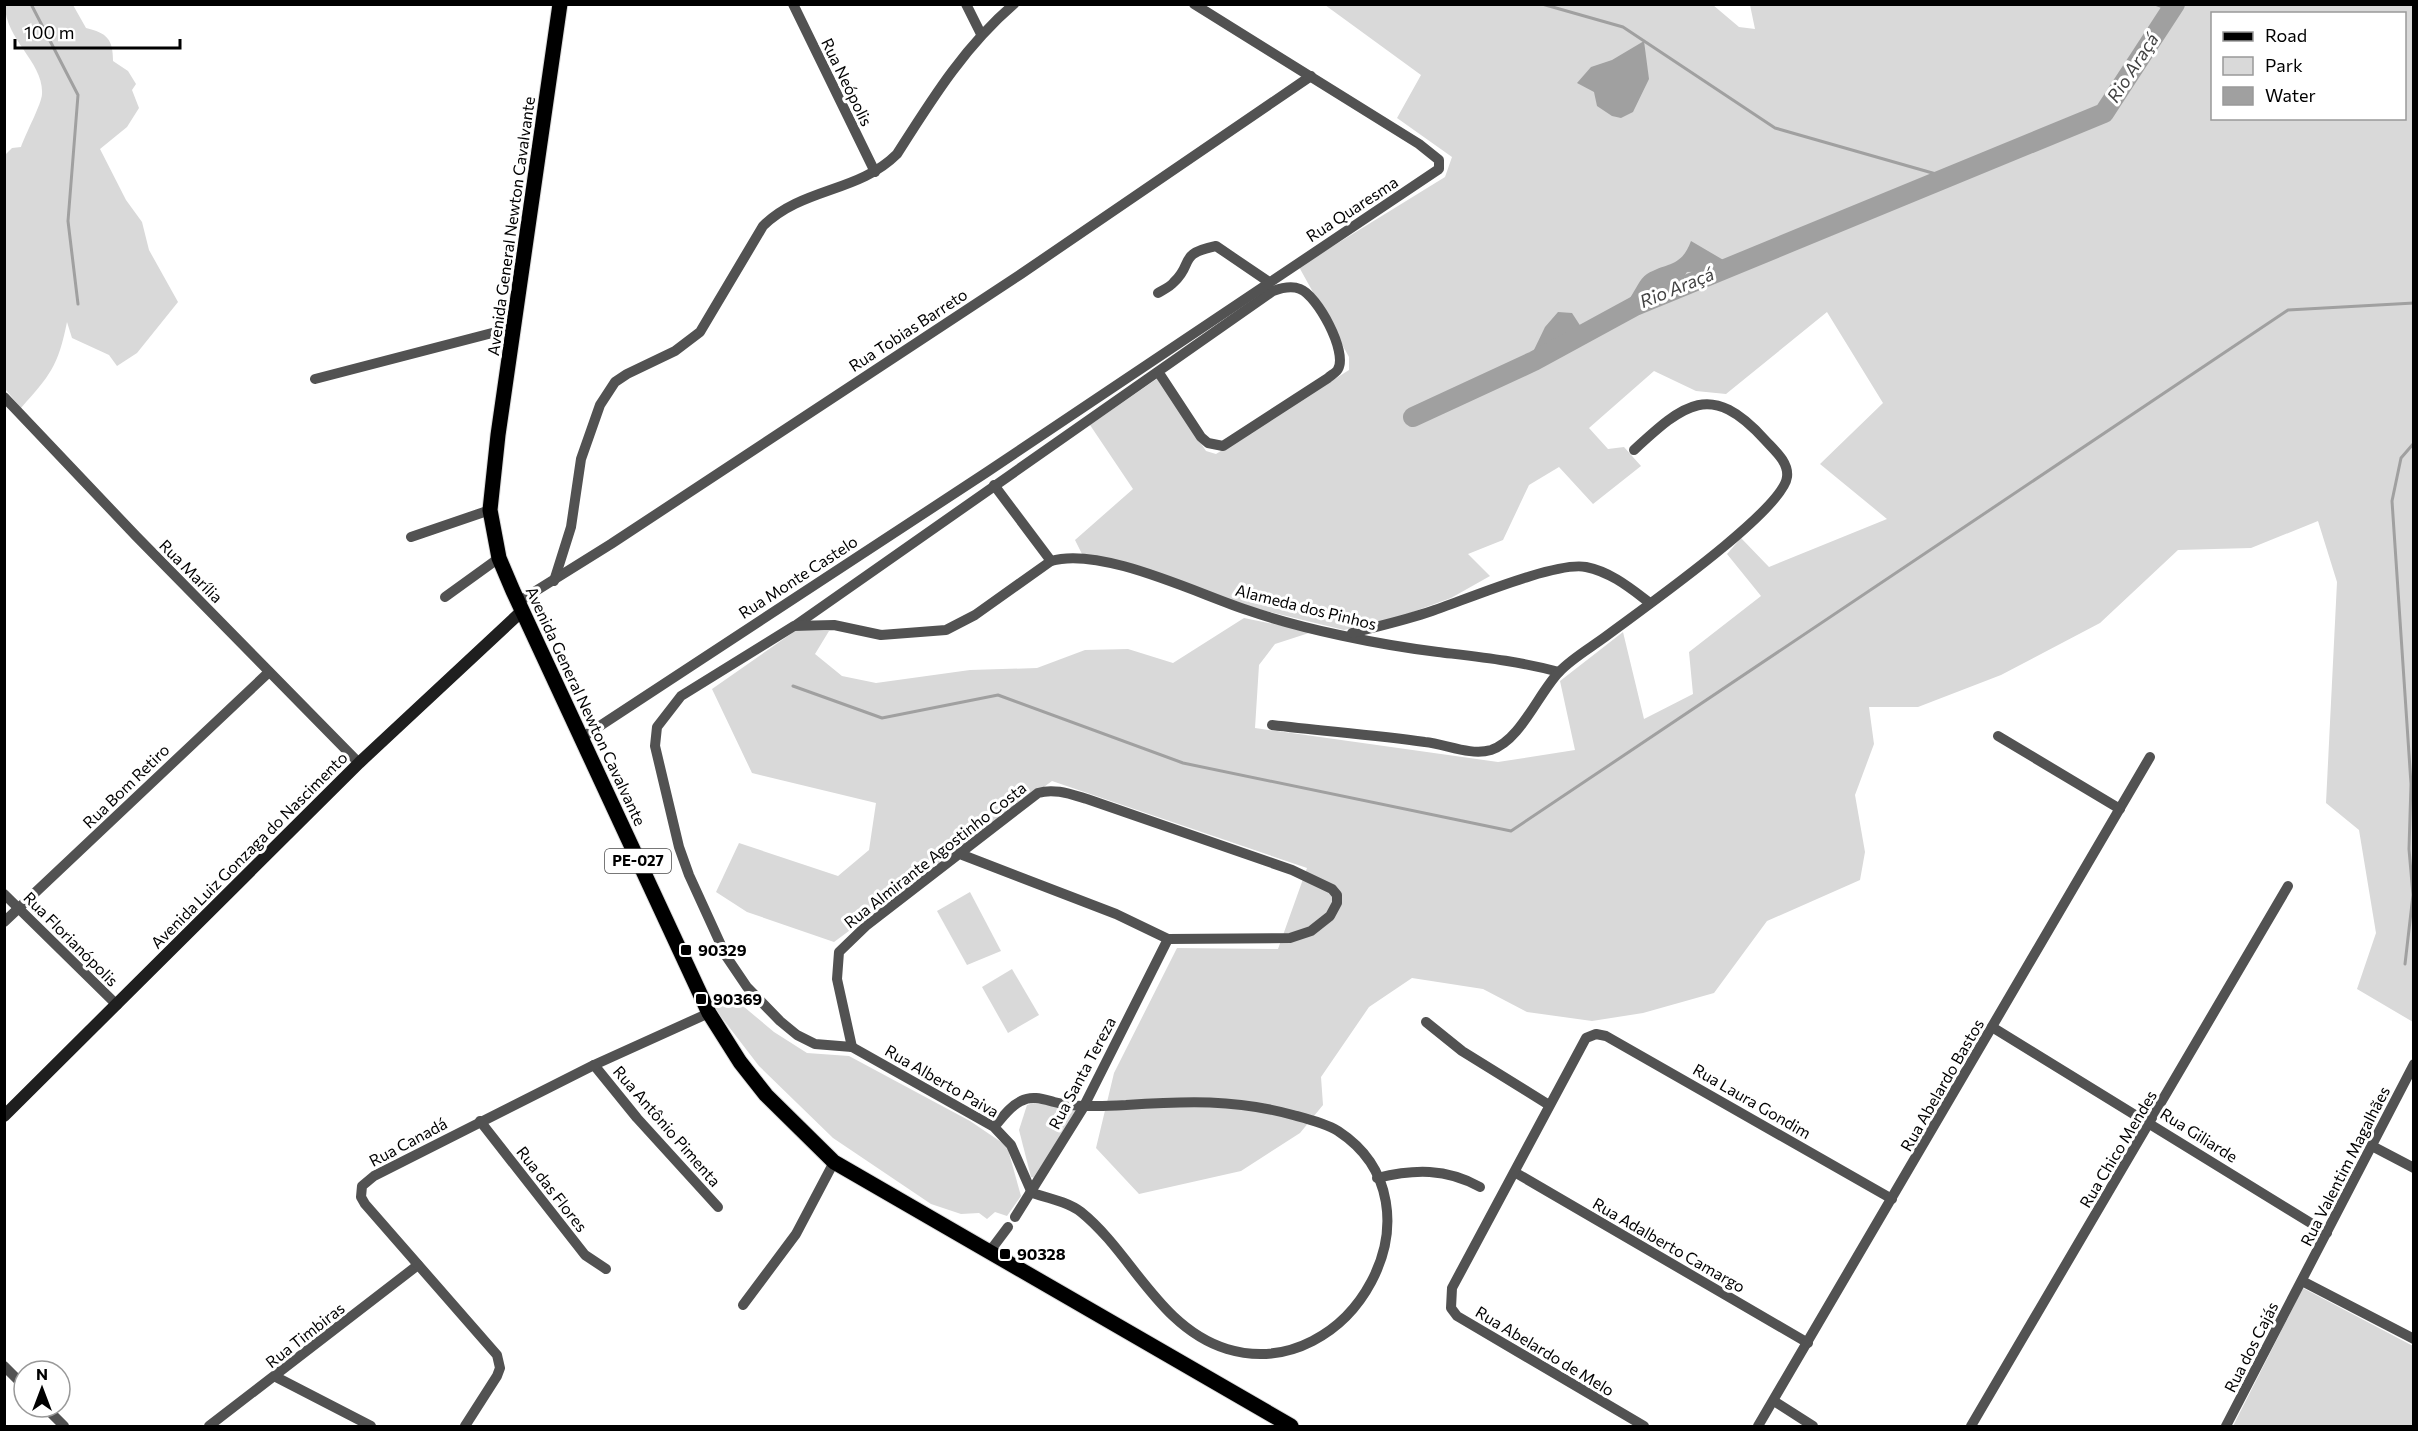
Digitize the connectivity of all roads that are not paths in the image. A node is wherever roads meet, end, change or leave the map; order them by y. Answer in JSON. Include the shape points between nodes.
{"nodes":[{"id":1,"x":560,"y":4,"type":"edge"},
{"id":2,"x":792,"y":4,"type":"edge"},
{"id":3,"x":966,"y":4,"type":"edge"},
{"id":4,"x":1014,"y":4,"type":"edge"},
{"id":5,"x":1194,"y":4,"type":"edge"},
{"id":6,"x":981,"y":34,"type":"junction"},
{"id":7,"x":1311,"y":76,"type":"junction"},
{"id":8,"x":875,"y":172,"type":"junction"},
{"id":9,"x":1269,"y":282,"type":"junction"},
{"id":10,"x":1158,"y":293,"type":"dead end"},
{"id":11,"x":515,"y":327,"type":"junction"},
{"id":12,"x":1159,"y":373,"type":"junction"},
{"id":13,"x":315,"y":379,"type":"dead end"},
{"id":14,"x":4,"y":397,"type":"edge"},
{"id":15,"x":1033,"y":440,"type":"joint"},
{"id":16,"x":1634,"y":450,"type":"dead end"},
{"id":17,"x":994,"y":485,"type":"junction"},
{"id":18,"x":490,"y":510,"type":"junction"},
{"id":19,"x":411,"y":537,"type":"dead end"},
{"id":20,"x":499,"y":558,"type":"junction"},
{"id":21,"x":1051,"y":561,"type":"junction"},
{"id":22,"x":554,"y":581,"type":"junction"},
{"id":23,"x":445,"y":597,"type":"dead end"},
{"id":24,"x":1650,"y":603,"type":"junction"},
{"id":25,"x":520,"y":606,"type":"junction"},
{"id":26,"x":794,"y":626,"type":"junction"},
{"id":27,"x":1347,"y":634,"type":"junction"},
{"id":28,"x":269,"y":672,"type":"junction"},
{"id":29,"x":1559,"y":672,"type":"junction"},
{"id":30,"x":1272,"y":725,"type":"dead end"},
{"id":31,"x":1998,"y":736,"type":"dead end"},
{"id":32,"x":580,"y":739,"type":"junction"},
{"id":33,"x":2150,"y":757,"type":"dead end"},
{"id":34,"x":359,"y":763,"type":"junction"},
{"id":35,"x":2120,"y":809,"type":"junction"},
{"id":36,"x":960,"y":854,"type":"junction"},
{"id":37,"x":2288,"y":886,"type":"dead end"},
{"id":38,"x":4,"y":894,"type":"edge"},
{"id":39,"x":19,"y":909,"type":"junction"},
{"id":40,"x":4,"y":922,"type":"edge"},
{"id":41,"x":1168,"y":939,"type":"junction"},
{"id":42,"x":117,"y":1005,"type":"junction"},
{"id":43,"x":709,"y":1013,"type":"junction"},
{"id":44,"x":1425,"y":1022,"type":"dead end"},
{"id":45,"x":1992,"y":1027,"type":"junction"},
{"id":46,"x":852,"y":1047,"type":"junction"},
{"id":47,"x":2414,"y":1064,"type":"edge"},
{"id":48,"x":594,"y":1065,"type":"junction"},
{"id":49,"x":1549,"y":1105,"type":"junction"},
{"id":50,"x":1083,"y":1108,"type":"junction"},
{"id":51,"x":4,"y":1116,"type":"edge"},
{"id":52,"x":480,"y":1121,"type":"junction"},
{"id":53,"x":2151,"y":1123,"type":"junction"},
{"id":54,"x":994,"y":1127,"type":"junction"},
{"id":55,"x":2372,"y":1146,"type":"junction"},
{"id":56,"x":834,"y":1162,"type":"junction"},
{"id":57,"x":2414,"y":1168,"type":"edge"},
{"id":58,"x":1516,"y":1173,"type":"junction"},
{"id":59,"x":1377,"y":1179,"type":"junction"},
{"id":60,"x":1480,"y":1187,"type":"dead end"},
{"id":61,"x":1032,"y":1193,"type":"junction"},
{"id":62,"x":1892,"y":1199,"type":"junction"},
{"id":63,"x":718,"y":1207,"type":"dead end"},
{"id":64,"x":1015,"y":1217,"type":"dead end"},
{"id":65,"x":1008,"y":1227,"type":"dead end"},
{"id":66,"x":2327,"y":1233,"type":"junction"},
{"id":67,"x":990,"y":1251,"type":"junction"},
{"id":68,"x":418,"y":1265,"type":"junction"},
{"id":69,"x":606,"y":1269,"type":"dead end"},
{"id":70,"x":2302,"y":1281,"type":"junction"},
{"id":71,"x":743,"y":1305,"type":"dead end"},
{"id":72,"x":2414,"y":1339,"type":"edge"},
{"id":73,"x":1808,"y":1343,"type":"junction"},
{"id":74,"x":276,"y":1377,"type":"junction"},
{"id":75,"x":1774,"y":1401,"type":"junction"},
{"id":76,"x":209,"y":1426,"type":"edge"},
{"id":77,"x":371,"y":1426,"type":"edge"},
{"id":78,"x":465,"y":1426,"type":"edge"},
{"id":79,"x":1291,"y":1426,"type":"edge"},
{"id":80,"x":1644,"y":1426,"type":"edge"},
{"id":81,"x":1758,"y":1426,"type":"edge"},
{"id":82,"x":1813,"y":1426,"type":"edge"},
{"id":83,"x":1971,"y":1426,"type":"edge"},
{"id":84,"x":2226,"y":1426,"type":"edge"}],
"edges":[{"from":1,"to":11,"type":"main road","name":"Avenida General Newton Cavalvante","number":"PE-027"},
{"from":2,"to":8,"type":"street","name":"Rua Neópolis"},
{"from":3,"to":6,"type":"street"},
{"from":4,"to":6,"type":"street"},
{"from":5,"to":7,"type":"street","name":"Rua Quaresma"},
{"from":6,"to":8,"type":"street","via":[[951,70],[897,154]]},
{"from":7,"to":9,"type":"street","name":"Rua Quaresma","via":[[1419,144],[1440,165],[1434,174]]},
{"from":7,"to":22,"type":"street","name":"Rua Tobias Barreto","via":[[1021,274]]},
{"from":8,"to":22,"type":"street","via":[[851,184],[797,200],[774,215],[700,332],[675,351],[615,382],[592,421],[581,459],[571,527]]},
{"from":9,"to":10,"type":"street","via":[[1216,246],[1201,249],[1187,259],[1175,282]]},
{"from":9,"to":15,"type":"street","name":"Rua Quaresma"},
{"from":11,"to":13,"type":"street"},
{"from":11,"to":18,"type":"main road","name":"Avenida General Newton Cavalvante","number":"PE-027"},
{"from":12,"to":12,"type":"street","via":[[1201,437],[1223,446],[1338,370],[1339,353],[1328,321],[1311,297],[1301,289],[1281,288]]},
{"from":12,"to":17,"type":"street"},
{"from":14,"to":28,"type":"street","name":"Rua Marília"},
{"from":15,"to":32,"type":"street","name":"Rua Monte Castelo"},
{"from":16,"to":24,"type":"street","via":[[1678,411],[1701,405],[1719,406],[1748,421],[1786,465],[1788,475],[1773,502],[1688,577]]},
{"from":17,"to":21,"type":"street"},
{"from":17,"to":26,"type":"street"},
{"from":18,"to":19,"type":"street"},
{"from":18,"to":20,"type":"main road","name":"Avenida General Newton Cavalvante","number":"PE-027"},
{"from":20,"to":23,"type":"street"},
{"from":20,"to":25,"type":"main road","name":"Avenida General Newton Cavalvante","number":"PE-027"},
{"from":21,"to":26,"type":"street","via":[[975,615],[946,630],[881,635],[820,624]]},
{"from":21,"to":27,"type":"street","name":"Alameda dos Pinhos","via":[[1065,557],[1096,560],[1249,611]]},
{"from":22,"to":25,"type":"street","name":"Rua Tobias Barreto"},
{"from":24,"to":27,"type":"street","via":[[1600,571],[1567,567]]},
{"from":24,"to":29,"type":"street"},
{"from":25,"to":32,"type":"main road","name":"Avenida General Newton Cavalvante","number":"PE-027"},
{"from":25,"to":34,"type":"main road","name":"Avenida Luiz Gonzaga do Nascimento"},
{"from":26,"to":46,"type":"street","via":[[681,696],[657,726],[655,746],[679,848],[726,956],[747,987],[797,1035],[814,1044]]},
{"from":27,"to":29,"type":"street","name":"Alameda dos Pinhos","via":[[1436,652],[1498,658]]},
{"from":28,"to":34,"type":"street","name":"Rua Marília"},
{"from":28,"to":39,"type":"street","name":"Rua Bom Retiro"},
{"from":29,"to":30,"type":"street","via":[[1507,741],[1489,750]]},
{"from":31,"to":35,"type":"street"},
{"from":32,"to":43,"type":"main road","name":"Avenida General Newton Cavalvante","number":"PE-027"},
{"from":33,"to":35,"type":"street","name":"Rua Abelardo Bastos"},
{"from":34,"to":42,"type":"main road","name":"Avenida Luiz Gonzaga do Nascimento"},
{"from":35,"to":45,"type":"street","name":"Rua Abelardo Bastos"},
{"from":36,"to":41,"type":"street","via":[[1116,914]]},
{"from":36,"to":41,"type":"street","name":"Rua Almirante Agostinho Costa","via":[[1038,793],[1053,790],[1292,870],[1337,895],[1330,916],[1311,931],[1290,938]]},
{"from":36,"to":46,"type":"street","name":"Rua Almirante Agostinho Costa","via":[[867,925],[839,952],[837,979]]},
{"from":37,"to":53,"type":"street","name":"Rua Chico Mendes"},
{"from":38,"to":39,"type":"street","name":"Rua Florianópolis"},
{"from":39,"to":40,"type":"street","name":"Rua Bom Retiro"},
{"from":39,"to":42,"type":"street","name":"Rua Florianópolis"},
{"from":41,"to":50,"type":"street","name":"Rua Santa Tereza"},
{"from":42,"to":51,"type":"main road","name":"Avenida Luiz Gonzaga do Nascimento"},
{"from":43,"to":48,"type":"street","name":"Rua Canadá"},
{"from":43,"to":56,"type":"main road","name":"Avenida General Newton Cavalvante","number":"PE-027","via":[[754,1081]]},
{"from":44,"to":49,"type":"street","via":[[1462,1051]]},
{"from":45,"to":53,"type":"street","name":"Rua Giliarde"},
{"from":45,"to":62,"type":"street","name":"Rua Abelardo Bastos"},
{"from":46,"to":54,"type":"street","name":"Rua Alberto Paiva"},
{"from":47,"to":55,"type":"street","name":"Rua Valentim Magalhães"},
{"from":48,"to":52,"type":"street","name":"Rua Canadá"},
{"from":48,"to":63,"type":"street","name":"Rua Antônio Pimenta"},
{"from":49,"to":58,"type":"street"},
{"from":49,"to":62,"type":"street","name":"Rua Laura Gondim","via":[[1581,1046],[1596,1034],[1693,1084]]},
{"from":50,"to":54,"type":"street","via":[[1027,1098]]},
{"from":50,"to":59,"type":"street","via":[[1208,1100],[1264,1107],[1337,1131],[1363,1155]]},
{"from":50,"to":61,"type":"street","name":"Rua Santa Tereza"},
{"from":52,"to":68,"type":"street","name":"Rua Canadá","via":[[362,1186],[364,1204]]},
{"from":52,"to":69,"type":"street","name":"Rua das Flores","via":[[585,1255]]},
{"from":53,"to":66,"type":"street","name":"Rua Giliarde"},
{"from":53,"to":83,"type":"street","name":"Rua Chico Mendes"},
{"from":54,"to":61,"type":"street","name":"Rua Alberto Paiva","via":[[1011,1145]]},
{"from":55,"to":57,"type":"street"},
{"from":55,"to":66,"type":"street","name":"Rua Valentim Magalhães"},
{"from":56,"to":67,"type":"main road","name":"Avenida General Newton Cavalvante","number":"PE-027"},
{"from":56,"to":71,"type":"street","via":[[796,1234]]},
{"from":58,"to":73,"type":"street","name":"Rua Adalberto Camargo"},
{"from":58,"to":80,"type":"street","name":"Rua Abelardo de Melo","via":[[1452,1288],[1451,1308],[1457,1316]]},
{"from":59,"to":60,"type":"street","via":[[1428,1171],[1449,1174]]},
{"from":59,"to":61,"type":"street","via":[[1388,1224],[1383,1258],[1362,1297],[1344,1319],[1318,1340],[1282,1353],[1227,1348],[1196,1332],[1152,1295],[1102,1232],[1079,1210]]},
{"from":61,"to":64,"type":"street","name":"Rua Santa Tereza"},
{"from":62,"to":73,"type":"street","name":"Rua Abelardo Bastos"},
{"from":65,"to":67,"type":"street"},
{"from":66,"to":70,"type":"street","name":"Rua Valentim Magalhães"},
{"from":67,"to":79,"type":"main road","name":"Avenida General Newton Cavalvante","number":"PE-027"},
{"from":68,"to":74,"type":"street","name":"Rua Timbiras"},
{"from":68,"to":78,"type":"street","name":"Rua Canadá","via":[[497,1355],[497,1376]]},
{"from":70,"to":72,"type":"street"},
{"from":70,"to":84,"type":"street","name":"Rua dos Cajás"},
{"from":73,"to":75,"type":"street","name":"Rua Abelardo Bastos"},
{"from":74,"to":76,"type":"street","name":"Rua Timbiras"},
{"from":74,"to":77,"type":"street"},
{"from":75,"to":81,"type":"street","name":"Rua Abelardo Bastos"},
{"from":75,"to":82,"type":"street"}]}
